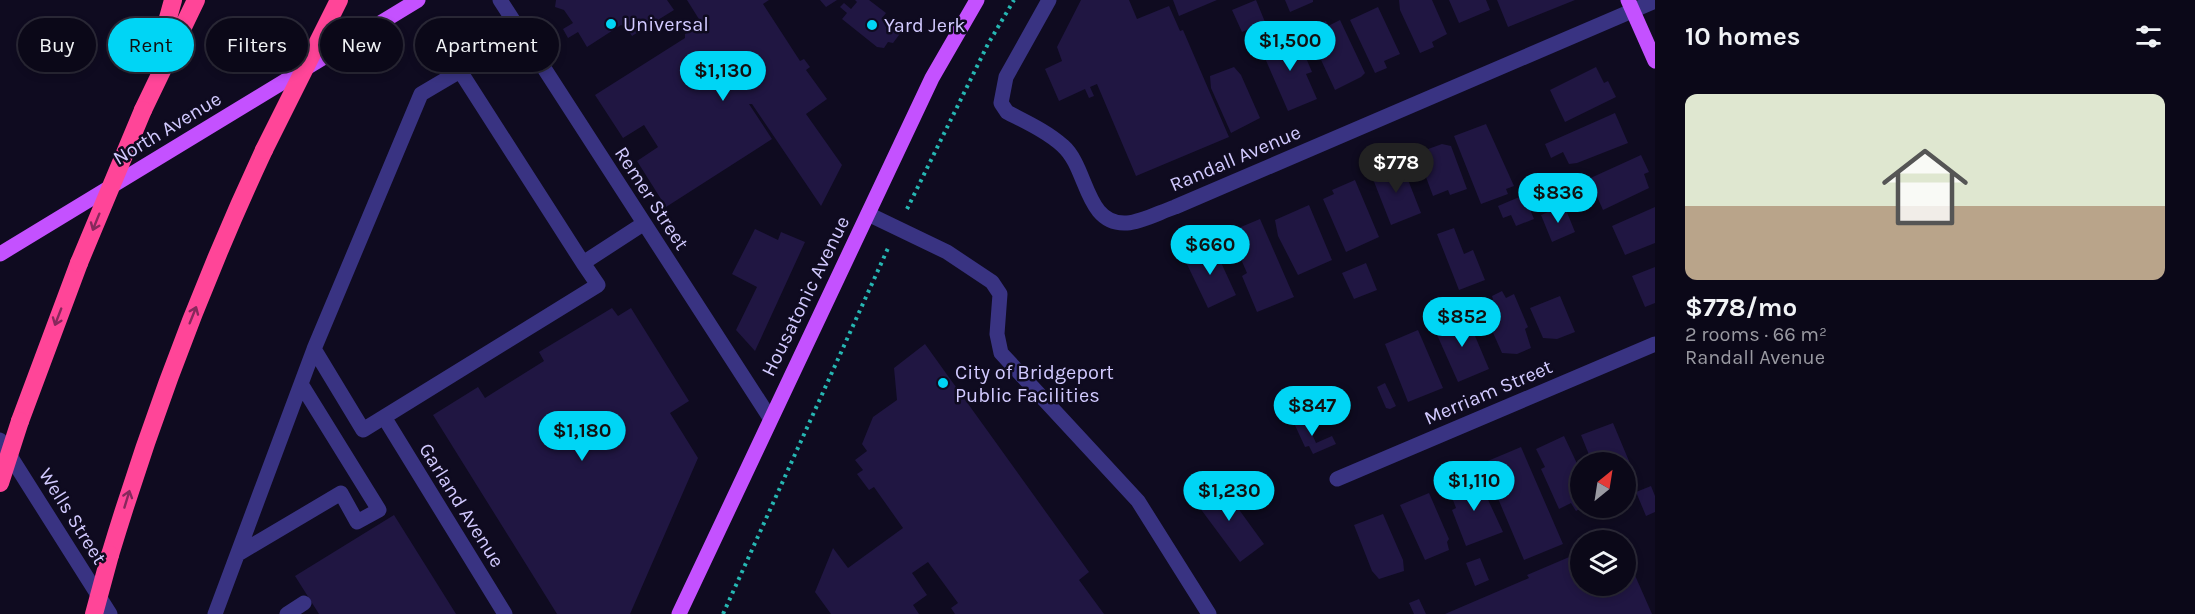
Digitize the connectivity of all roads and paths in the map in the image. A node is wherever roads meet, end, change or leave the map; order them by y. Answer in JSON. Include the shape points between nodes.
{"nodes":[{"id":1,"x":173,"y":0,"type":"edge"},
{"id":2,"x":196,"y":0,"type":"edge"},
{"id":3,"x":339,"y":0,"type":"edge"},
{"id":4,"x":418,"y":0,"type":"edge"},
{"id":5,"x":500,"y":0,"type":"edge"},
{"id":6,"x":977,"y":0,"type":"edge"},
{"id":7,"x":1014,"y":0,"type":"edge"},
{"id":8,"x":1049,"y":0,"type":"edge"},
{"id":9,"x":1655,"y":1,"type":"edge"},
{"id":10,"x":1631,"y":5,"type":"edge"},
{"id":11,"x":1655,"y":60,"type":"edge"},
{"id":12,"x":143,"y":110,"type":"junction"},
{"id":13,"x":868,"y":214,"type":"junction"},
{"id":14,"x":643,"y":224,"type":"junction"},
{"id":15,"x":898,"y":228,"type":"junction"},
{"id":16,"x":0,"y":254,"type":"edge"},
{"id":17,"x":583,"y":263,"type":"junction"},
{"id":18,"x":1655,"y":344,"type":"edge"},
{"id":19,"x":314,"y":349,"type":"junction"},
{"id":20,"x":301,"y":384,"type":"junction"},
{"id":21,"x":384,"y":417,"type":"junction"},
{"id":22,"x":770,"y":417,"type":"junction"},
{"id":23,"x":0,"y":440,"type":"edge"},
{"id":24,"x":1337,"y":479,"type":"dead end"},
{"id":25,"x":0,"y":483,"type":"edge"},
{"id":26,"x":238,"y":555,"type":"junction"},
{"id":27,"x":304,"y":603,"type":"dead end"},
{"id":28,"x":94,"y":614,"type":"edge"},
{"id":29,"x":110,"y":614,"type":"edge"},
{"id":30,"x":214,"y":614,"type":"edge"},
{"id":31,"x":287,"y":614,"type":"edge"},
{"id":32,"x":505,"y":614,"type":"edge"},
{"id":33,"x":679,"y":614,"type":"edge"},
{"id":34,"x":723,"y":614,"type":"edge"},
{"id":35,"x":1209,"y":614,"type":"edge"}],
"edges":[{"from":1,"to":12,"type":"highway"},
{"from":2,"to":12,"type":"highway"},
{"from":28,"to":3,"type":"highway","one_way":true,"bridge":true,"via":[[135,474],[185,336],[264,150]]},
{"from":4,"to":16,"type":"main road","name":"North Avenue"},
{"from":5,"to":14,"type":"street","name":"Remer Street"},
{"from":6,"to":13,"type":"main road","name":"Housatonic Avenue","via":[[932,78]]},
{"from":7,"to":15,"type":"path","via":[[988,44]]},
{"from":8,"to":10,"type":"street","name":"Randall Avenue","via":[[1006,76],[1001,103],[1007,112],[1064,146],[1076,162],[1099,214],[1110,222],[1128,223],[1175,207]]},
{"from":9,"to":10,"type":"street"},
{"from":10,"to":11,"type":"main road"},
{"from":12,"to":25,"type":"highway","one_way":true,"bridge":true,"via":[[79,263]]},
{"from":13,"to":15,"type":"street"},
{"from":13,"to":22,"type":"main road","name":"Housatonic Avenue"},
{"from":14,"to":17,"type":"street"},
{"from":14,"to":22,"type":"street","name":"Remer Street"},
{"from":15,"to":34,"type":"path"},
{"from":15,"to":35,"type":"street","via":[[947,252],[992,282],[1000,294],[997,334],[1001,353],[1138,501]]},
{"from":17,"to":19,"type":"street","via":[[460,71],[421,94]]},
{"from":17,"to":21,"type":"street","via":[[598,285]]},
{"from":18,"to":24,"type":"street","name":"Merriam Street"},
{"from":19,"to":20,"type":"street"},
{"from":19,"to":21,"type":"street","via":[[363,430]]},
{"from":20,"to":26,"type":"street"},
{"from":20,"to":26,"type":"street","via":[[379,510],[357,522],[342,493]]},
{"from":21,"to":32,"type":"street","name":"Garland Avenue"},
{"from":22,"to":33,"type":"main road","name":"Housatonic Avenue"},
{"from":23,"to":29,"type":"street","name":"Wells Street"},
{"from":26,"to":30,"type":"street"},
{"from":27,"to":31,"type":"street"}]}
